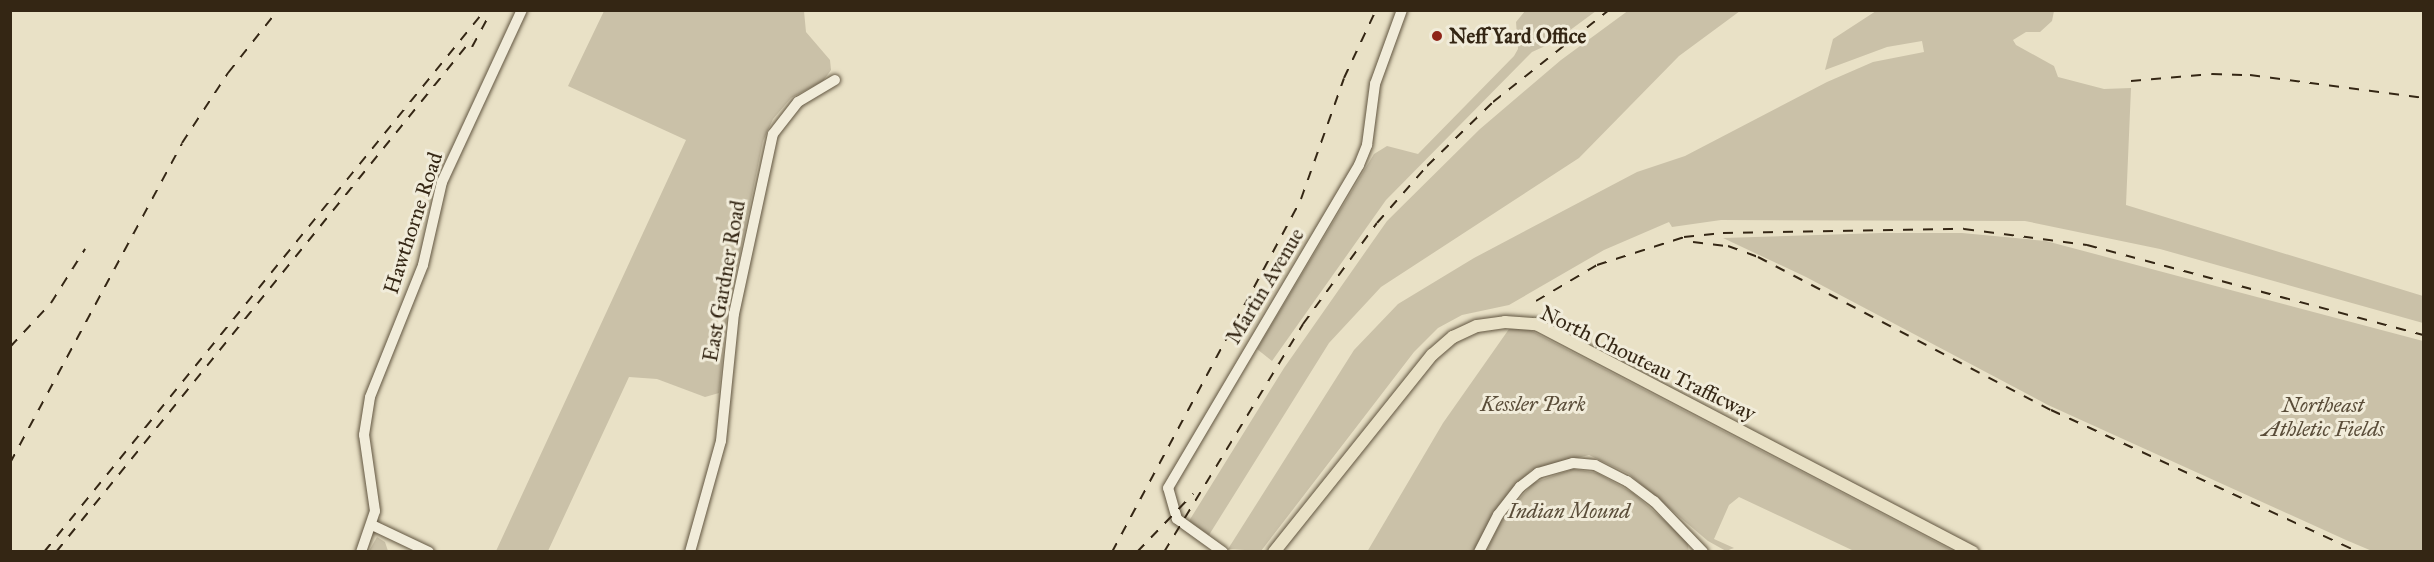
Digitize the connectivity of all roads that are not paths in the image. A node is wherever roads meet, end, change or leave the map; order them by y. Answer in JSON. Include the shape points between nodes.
{"nodes":[{"id":1,"x":522,"y":10,"type":"edge"},
{"id":2,"x":1402,"y":10,"type":"edge"},
{"id":3,"x":835,"y":80,"type":"dead end"},
{"id":4,"x":372,"y":525,"type":"junction"},
{"id":5,"x":361,"y":552,"type":"edge"},
{"id":6,"x":429,"y":552,"type":"edge"},
{"id":7,"x":690,"y":552,"type":"edge"},
{"id":8,"x":1223,"y":552,"type":"edge"},
{"id":9,"x":1274,"y":552,"type":"edge"},
{"id":10,"x":1479,"y":552,"type":"edge"},
{"id":11,"x":1703,"y":552,"type":"edge"},
{"id":12,"x":1973,"y":552,"type":"edge"}],
"edges":[{"from":1,"to":4,"type":"street","name":"Hawthorne Road","via":[[445,174],[423,265],[370,397],[364,435],[375,511]]},
{"from":2,"to":8,"type":"street","name":"Martin Avenue","via":[[1375,84],[1362,159],[1168,488],[1170,506],[1177,519]]},
{"from":3,"to":7,"type":"street","name":"East Gardner Road","via":[[798,102],[773,134],[734,314],[721,441]]},
{"from":4,"to":5,"type":"street"},
{"from":4,"to":6,"type":"street"},
{"from":9,"to":12,"type":"main road","name":"North Chouteau Trafficway","via":[[1431,355],[1477,326],[1505,322],[1536,324]]},
{"from":10,"to":11,"type":"street","via":[[1504,506],[1538,473],[1573,463],[1595,465],[1617,475],[1654,501]]}]}
